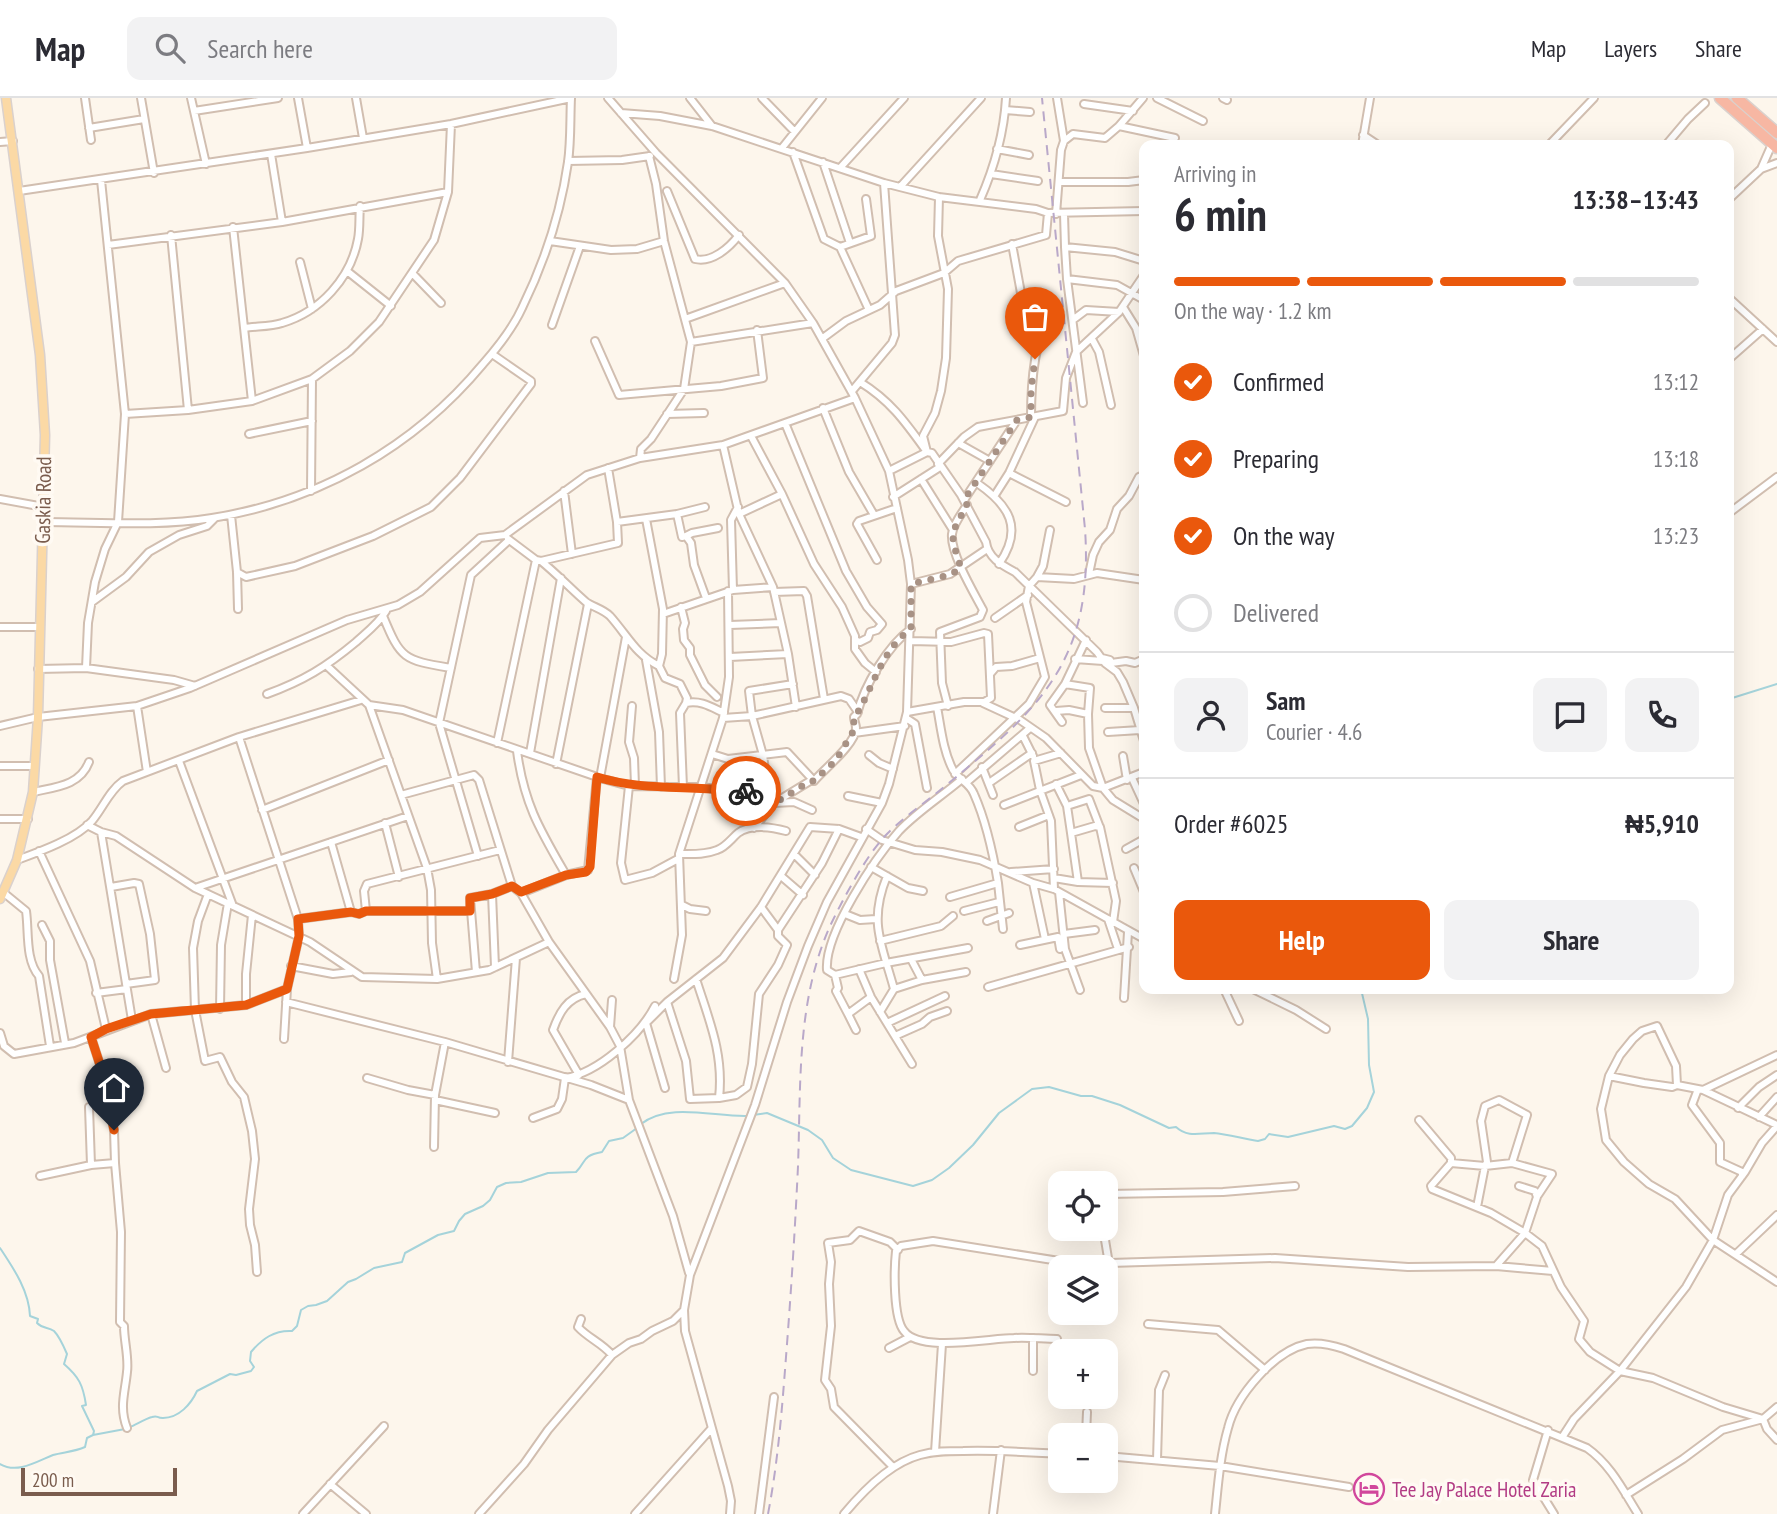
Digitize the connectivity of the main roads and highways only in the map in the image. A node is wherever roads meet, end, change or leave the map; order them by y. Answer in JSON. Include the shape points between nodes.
{"nodes":[{"id":1,"x":6,"y":98,"type":"edge"},
{"id":2,"x":1720,"y":98,"type":"edge"},
{"id":3,"x":1737,"y":98,"type":"edge"},
{"id":4,"x":1777,"y":133,"type":"edge"},
{"id":5,"x":1775,"y":146,"type":"edge"},
{"id":6,"x":2,"y":896,"type":"edge"}],
"edges":[{"from":1,"to":6,"type":"main road","name":"Gaskia Road","via":[[43,394],[44,506],[33,792],[17,860]]},
{"from":2,"to":5,"type":"highway"},
{"from":3,"to":4,"type":"highway"}]}
